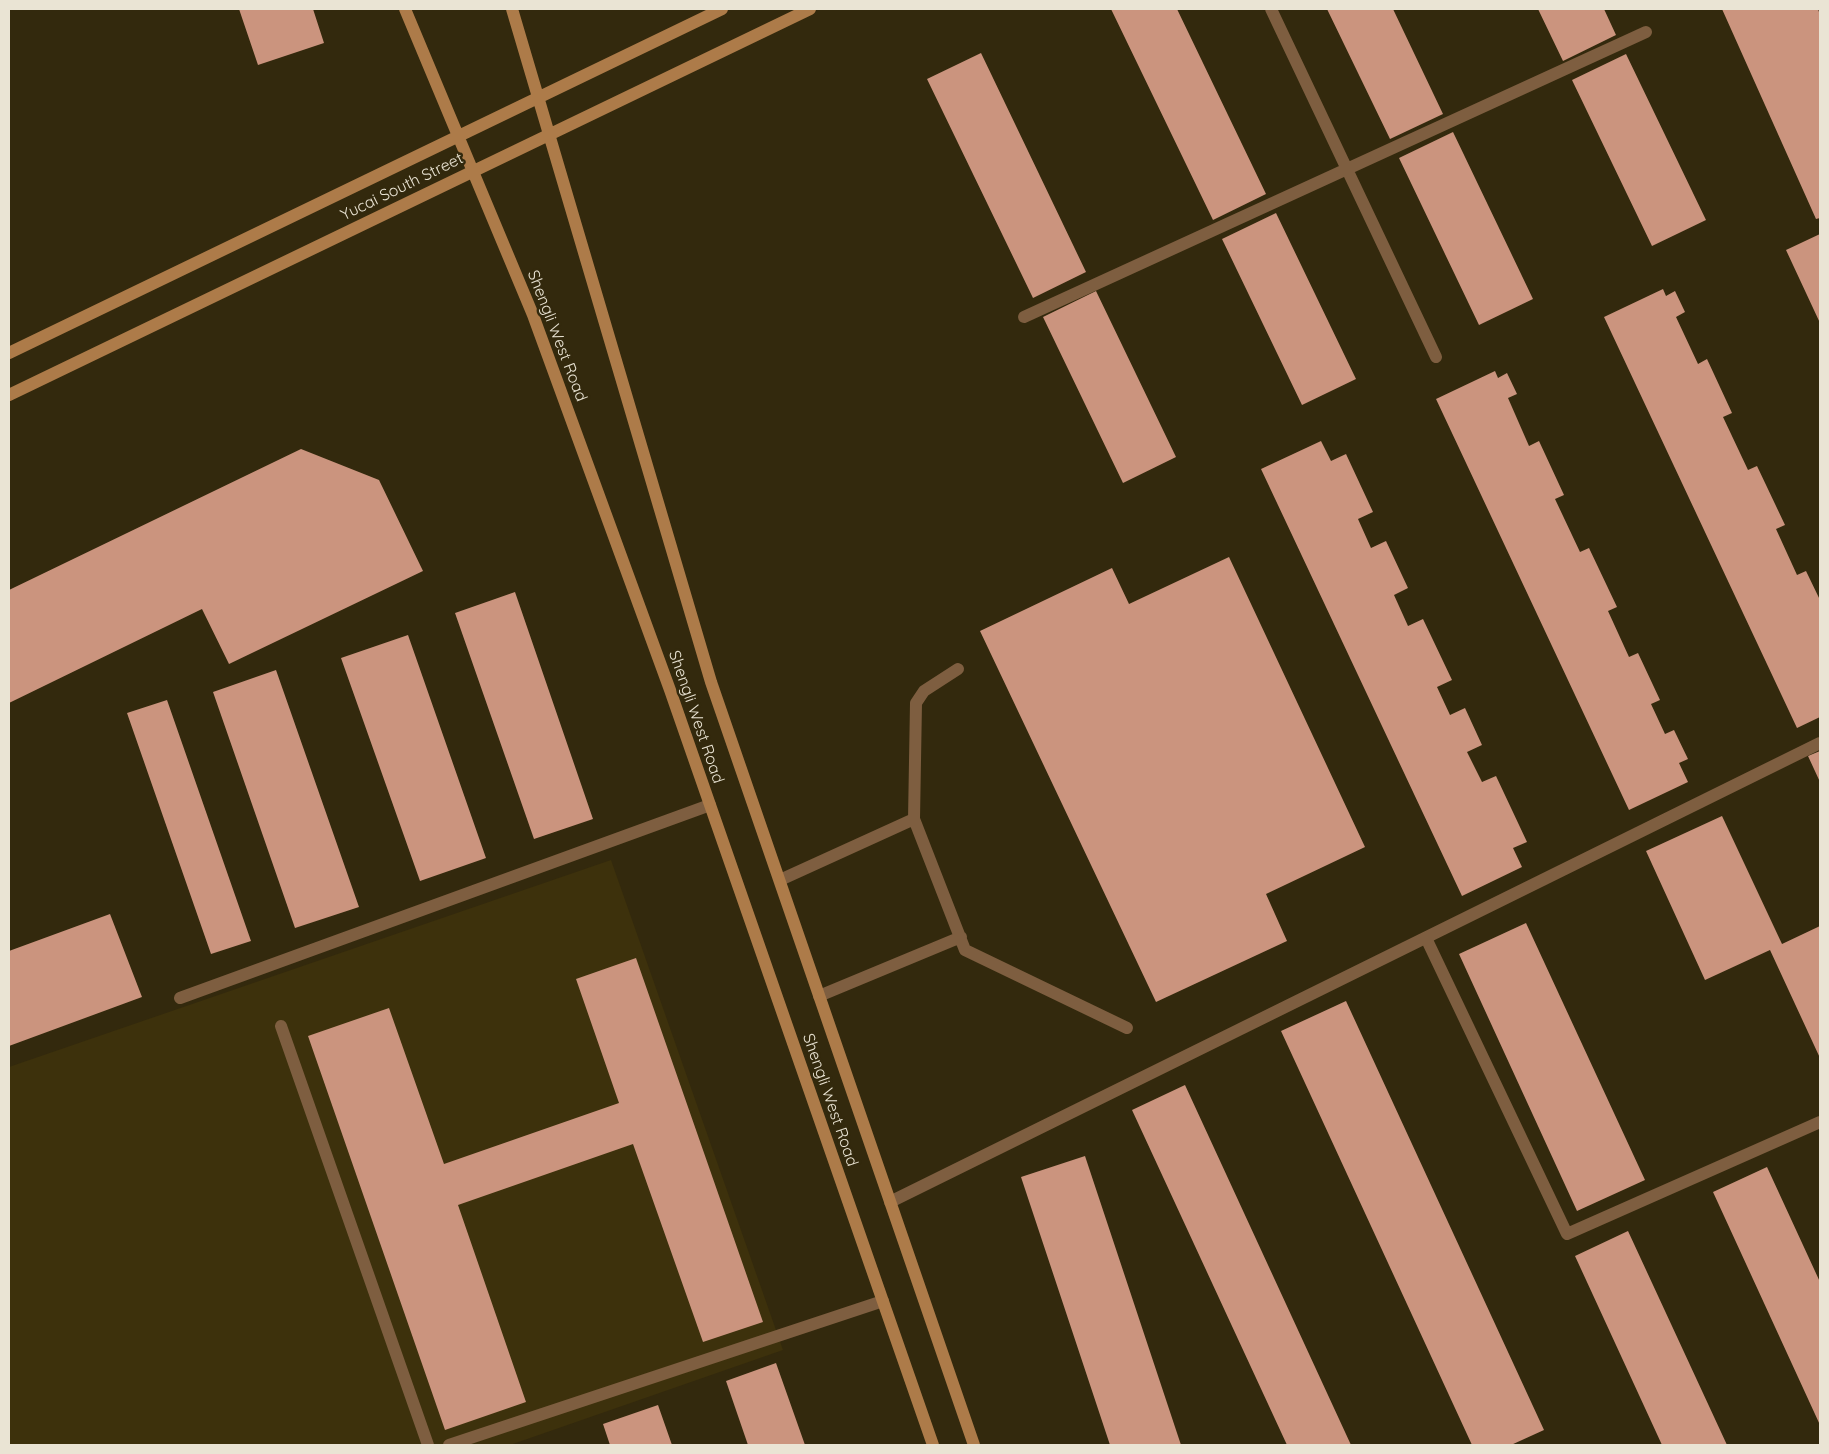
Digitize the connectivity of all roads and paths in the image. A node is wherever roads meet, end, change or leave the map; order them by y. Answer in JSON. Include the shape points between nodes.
{"nodes":[{"id":1,"x":405,"y":9,"type":"edge"},
{"id":2,"x":512,"y":9,"type":"edge"},
{"id":3,"x":722,"y":9,"type":"edge"},
{"id":4,"x":810,"y":9,"type":"edge"},
{"id":5,"x":1271,"y":9,"type":"edge"},
{"id":6,"x":1646,"y":32,"type":"dead end"},
{"id":7,"x":538,"y":98,"type":"junction"},
{"id":8,"x":549,"y":134,"type":"junction"},
{"id":9,"x":458,"y":136,"type":"junction"},
{"id":10,"x":1347,"y":169,"type":"junction"},
{"id":11,"x":473,"y":171,"type":"junction"},
{"id":12,"x":1024,"y":317,"type":"dead end"},
{"id":13,"x":9,"y":353,"type":"edge"},
{"id":14,"x":1436,"y":358,"type":"dead end"},
{"id":15,"x":9,"y":395,"type":"edge"},
{"id":16,"x":958,"y":670,"type":"dead end"},
{"id":17,"x":1820,"y":743,"type":"edge"},
{"id":18,"x":710,"y":805,"type":"junction"},
{"id":19,"x":914,"y":819,"type":"junction"},
{"id":20,"x":780,"y":880,"type":"junction"},
{"id":21,"x":961,"y":937,"type":"junction"},
{"id":22,"x":1426,"y":938,"type":"junction"},
{"id":23,"x":819,"y":996,"type":"junction"},
{"id":24,"x":180,"y":998,"type":"dead end"},
{"id":25,"x":281,"y":1026,"type":"dead end"},
{"id":26,"x":1127,"y":1028,"type":"dead end"},
{"id":27,"x":1820,"y":1122,"type":"edge"},
{"id":28,"x":890,"y":1202,"type":"junction"},
{"id":29,"x":883,"y":1301,"type":"junction"},
{"id":30,"x":428,"y":1445,"type":"edge"},
{"id":31,"x":449,"y":1445,"type":"edge"},
{"id":32,"x":933,"y":1445,"type":"edge"},
{"id":33,"x":974,"y":1445,"type":"edge"}],
"edges":[{"from":1,"to":9,"type":"main road","name":"Shengli West Road"},
{"from":2,"to":7,"type":"main road","name":"Shengli West Road"},
{"from":3,"to":7,"type":"main road","name":"Yucai South Street"},
{"from":4,"to":8,"type":"main road","name":"Yucai South Street"},
{"from":5,"to":10,"type":"lane"},
{"from":6,"to":10,"type":"lane"},
{"from":7,"to":8,"type":"main road","name":"Shengli West Road"},
{"from":7,"to":9,"type":"main road","name":"Yucai South Street"},
{"from":8,"to":11,"type":"main road","name":"Yucai South Street"},
{"from":8,"to":20,"type":"main road","name":"Shengli West Road","via":[[711,682]]},
{"from":9,"to":11,"type":"main road","name":"Shengli West Road"},
{"from":9,"to":13,"type":"main road","name":"Yucai South Street"},
{"from":10,"to":12,"type":"lane"},
{"from":10,"to":14,"type":"lane"},
{"from":11,"to":15,"type":"main road","name":"Yucai South Street"},
{"from":11,"to":18,"type":"main road","name":"Shengli West Road","via":[[533,315]]},
{"from":16,"to":19,"type":"lane","via":[[924,691],[916,703]]},
{"from":17,"to":22,"type":"lane"},
{"from":18,"to":24,"type":"lane"},
{"from":18,"to":29,"type":"main road","name":"Shengli West Road"},
{"from":19,"to":20,"type":"lane"},
{"from":19,"to":21,"type":"lane"},
{"from":20,"to":23,"type":"main road","name":"Shengli West Road"},
{"from":21,"to":23,"type":"lane"},
{"from":21,"to":26,"type":"lane","via":[[966,950]]},
{"from":22,"to":27,"type":"lane","via":[[1567,1234]]},
{"from":22,"to":28,"type":"lane"},
{"from":23,"to":28,"type":"main road","name":"Shengli West Road"},
{"from":25,"to":30,"type":"lane"},
{"from":28,"to":33,"type":"main road","name":"Shengli West Road"},
{"from":29,"to":31,"type":"lane"},
{"from":29,"to":32,"type":"main road","name":"Shengli West Road"}]}
